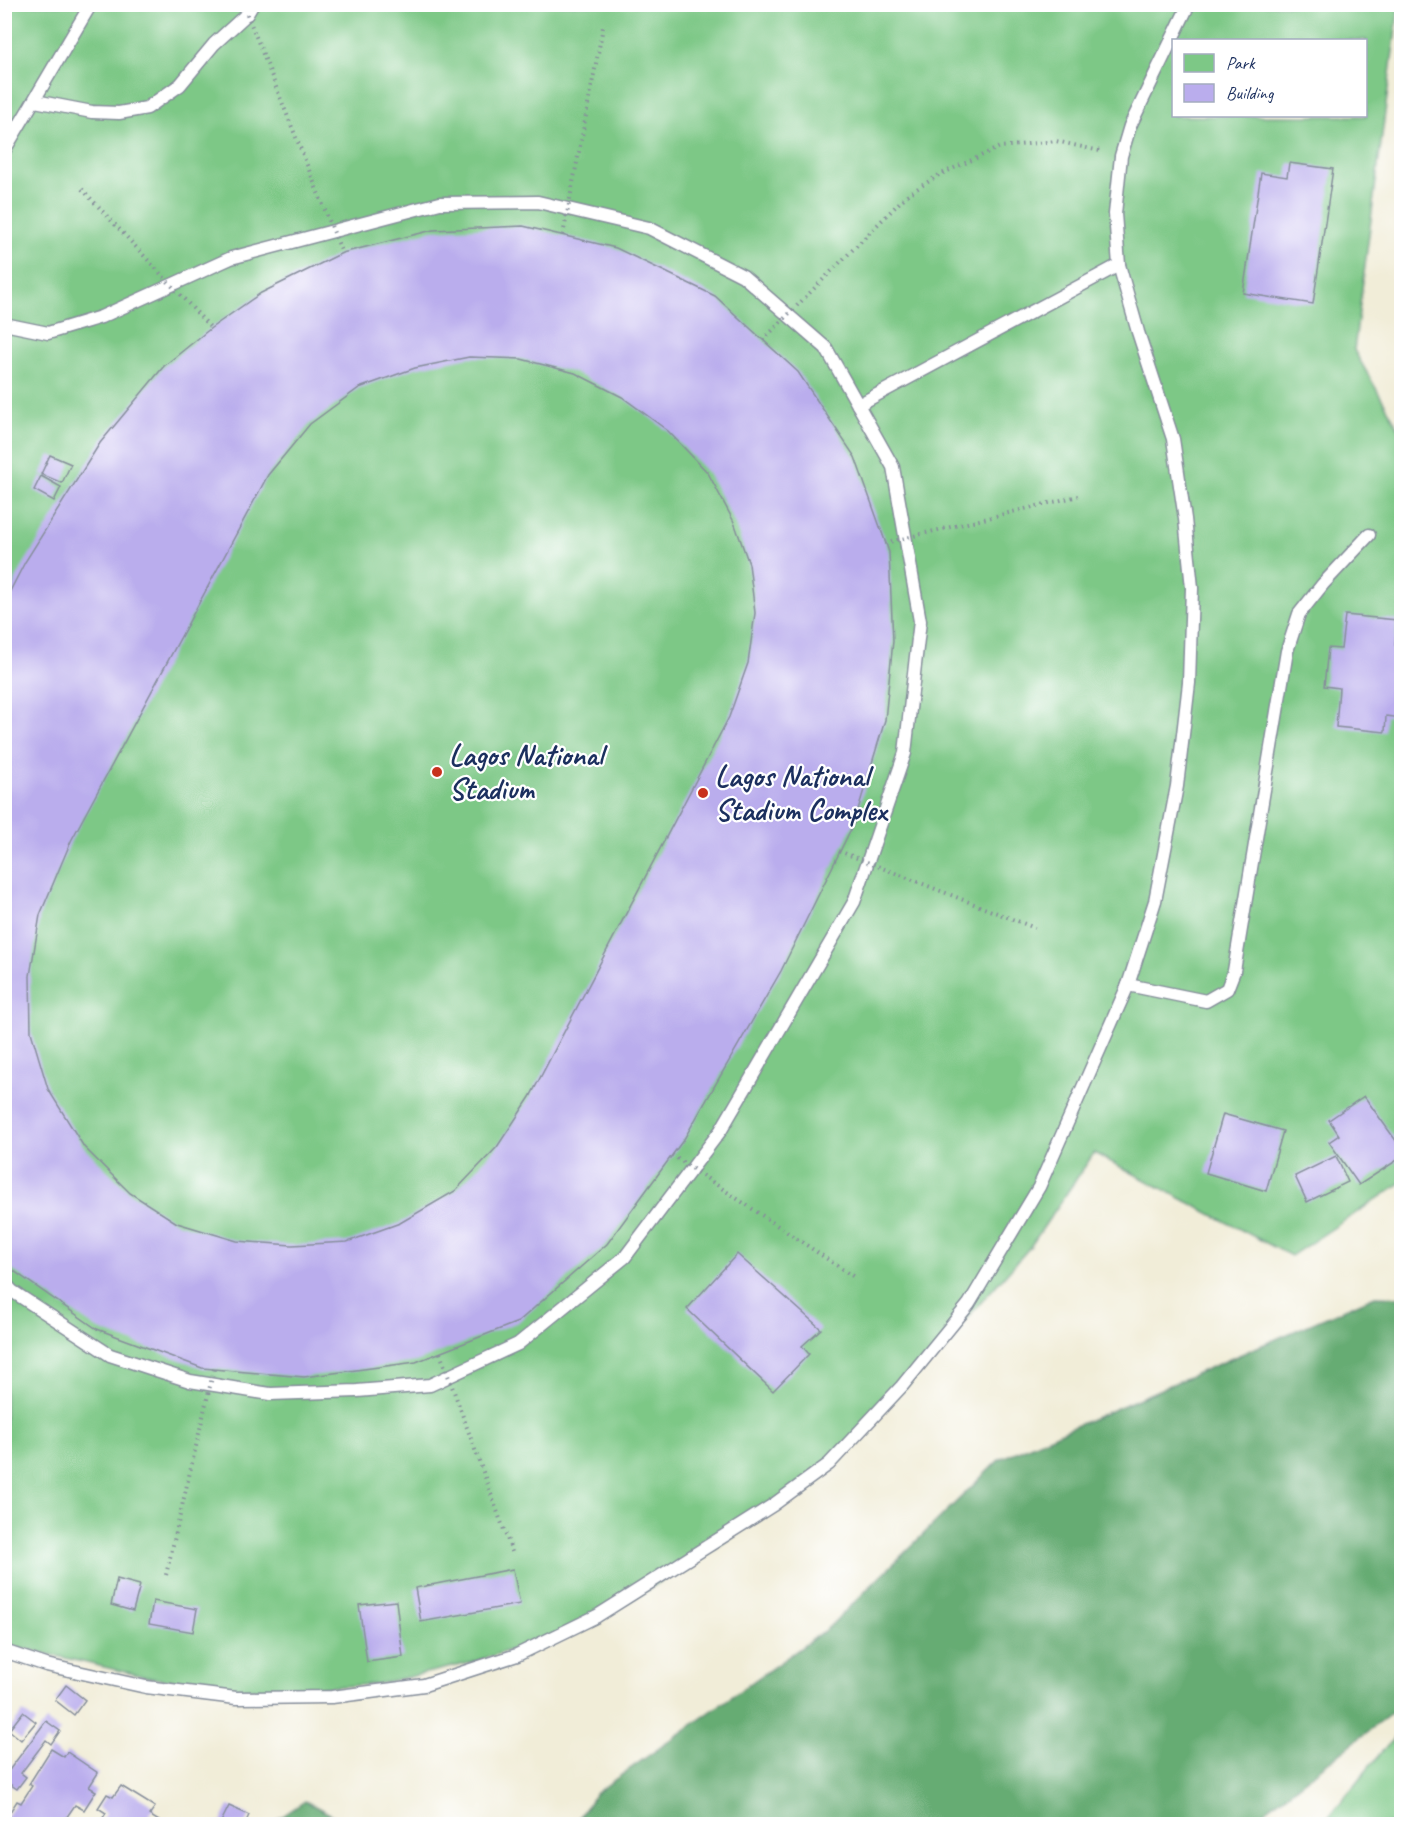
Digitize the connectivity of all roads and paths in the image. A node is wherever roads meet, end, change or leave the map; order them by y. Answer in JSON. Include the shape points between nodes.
{"nodes":[{"id":1,"x":91,"y":4,"type":"edge"},
{"id":2,"x":1189,"y":4,"type":"edge"},
{"id":3,"x":250,"y":9,"type":"edge"},
{"id":4,"x":603,"y":27,"type":"dead end"},
{"id":5,"x":1172,"y":39,"type":"edge"},
{"id":6,"x":1172,"y":39,"type":"edge"},
{"id":7,"x":35,"y":102,"type":"junction"},
{"id":8,"x":4,"y":151,"type":"edge"},
{"id":9,"x":1121,"y":156,"type":"junction"},
{"id":10,"x":82,"y":189,"type":"dead end"},
{"id":11,"x":563,"y":236,"type":"dead end"},
{"id":12,"x":342,"y":253,"type":"dead end"},
{"id":13,"x":1119,"y":265,"type":"junction"},
{"id":14,"x":4,"y":324,"type":"edge"},
{"id":15,"x":211,"y":328,"type":"dead end"},
{"id":16,"x":763,"y":340,"type":"dead end"},
{"id":17,"x":858,"y":405,"type":"junction"},
{"id":18,"x":1078,"y":496,"type":"dead end"},
{"id":19,"x":1369,"y":535,"type":"dead end"},
{"id":20,"x":885,"y":543,"type":"dead end"},
{"id":21,"x":839,"y":851,"type":"dead end"},
{"id":22,"x":1035,"y":928,"type":"dead end"},
{"id":23,"x":1128,"y":985,"type":"junction"},
{"id":24,"x":672,"y":1155,"type":"dead end"},
{"id":25,"x":854,"y":1277,"type":"dead end"},
{"id":26,"x":4,"y":1282,"type":"edge"},
{"id":27,"x":440,"y":1353,"type":"dead end"},
{"id":28,"x":213,"y":1369,"type":"dead end"},
{"id":29,"x":512,"y":1552,"type":"dead end"},
{"id":30,"x":166,"y":1575,"type":"dead end"},
{"id":31,"x":4,"y":1651,"type":"edge"}],
"edges":[{"from":1,"to":7,"type":"lane"},
{"from":2,"to":6,"type":"lane"},
{"from":3,"to":7,"type":"lane","via":[[180,85],[147,108],[92,112]]},
{"from":3,"to":12,"type":"path","bridge":true},
{"from":4,"to":11,"type":"path","bridge":true},
{"from":5,"to":9,"type":"lane","via":[[1130,126]]},
{"from":7,"to":8,"type":"lane"},
{"from":9,"to":13,"type":"lane","via":[[1115,213]]},
{"from":9,"to":16,"type":"path","bridge":true,"via":[[1056,141],[1000,147],[939,176],[907,195]]},
{"from":10,"to":15,"type":"path","bridge":true},
{"from":13,"to":17,"type":"lane"},
{"from":13,"to":23,"type":"lane","via":[[1173,439],[1192,588],[1189,683],[1177,786],[1155,901]]},
{"from":14,"to":17,"type":"lane","via":[[48,333],[101,317],[231,258],[440,203],[538,202],[649,228],[742,276],[826,348]]},
{"from":17,"to":26,"type":"lane","via":[[893,467],[920,621],[905,753],[854,902],[721,1130],[625,1257],[518,1344],[430,1385],[357,1391],[270,1394],[190,1381],[110,1355]]},
{"from":18,"to":20,"type":"path","bridge":true},
{"from":19,"to":23,"type":"lane","via":[[1299,614],[1287,651],[1234,971],[1227,989],[1206,1001]]},
{"from":21,"to":22,"type":"path","bridge":true},
{"from":23,"to":31,"type":"lane","via":[[1039,1187],[969,1304],[902,1386],[829,1464],[773,1505],[597,1616],[517,1655],[424,1684],[332,1697],[236,1698],[146,1687],[46,1665]]},
{"from":24,"to":25,"type":"path","bridge":true},
{"from":27,"to":29,"type":"path","bridge":true},
{"from":28,"to":30,"type":"path","bridge":true}]}
